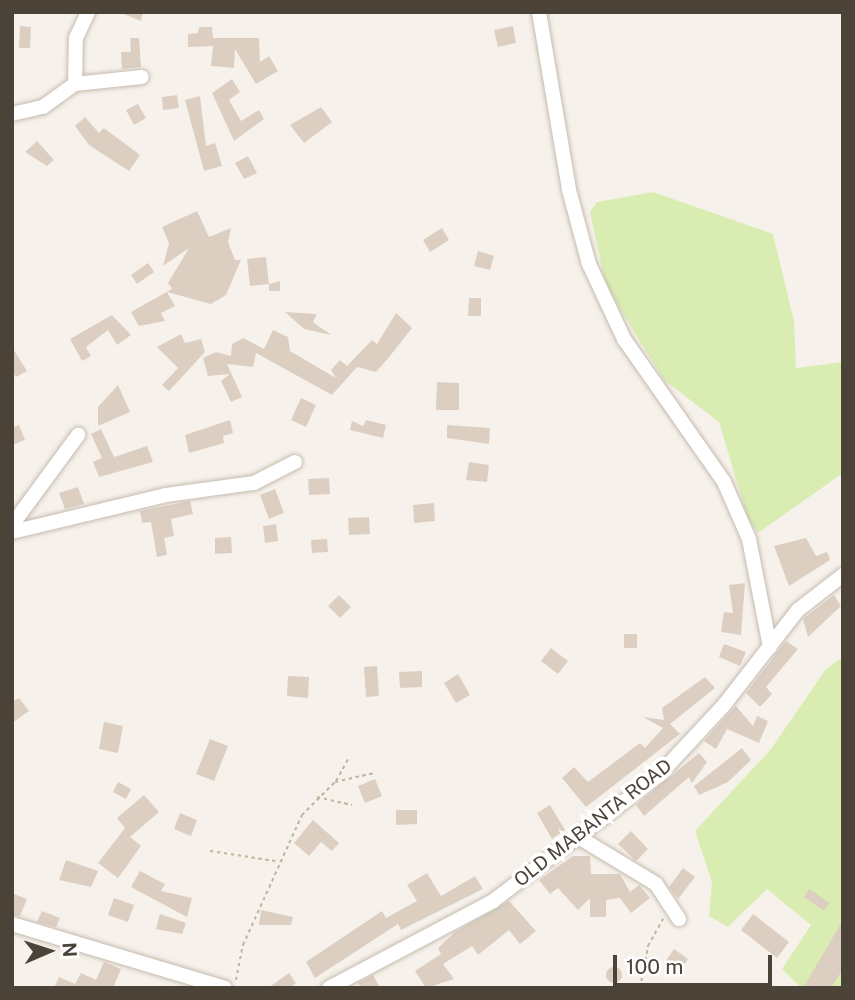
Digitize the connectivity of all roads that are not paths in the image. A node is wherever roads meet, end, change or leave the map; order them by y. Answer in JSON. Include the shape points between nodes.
{"nodes":[{"id":1,"x":88,"y":12,"type":"edge"},
{"id":2,"x":539,"y":12,"type":"edge"},
{"id":3,"x":142,"y":77,"type":"dead end"},
{"id":4,"x":75,"y":84,"type":"junction"},
{"id":5,"x":12,"y":114,"type":"edge"},
{"id":6,"x":78,"y":435,"type":"dead end"},
{"id":7,"x":295,"y":462,"type":"dead end"},
{"id":8,"x":12,"y":525,"type":"edge"},
{"id":9,"x":12,"y":532,"type":"edge"},
{"id":10,"x":843,"y":575,"type":"edge"},
{"id":11,"x":771,"y":647,"type":"junction"},
{"id":12,"x":580,"y":838,"type":"junction"},
{"id":13,"x":679,"y":919,"type":"dead end"},
{"id":14,"x":12,"y":924,"type":"edge"},
{"id":15,"x":225,"y":988,"type":"edge"},
{"id":16,"x":329,"y":988,"type":"edge"}],
"edges":[{"from":1,"to":4,"type":"street","via":[[76,38]]},
{"from":2,"to":11,"type":"street","via":[[569,190],[589,264],[624,340],[724,482],[749,539]]},
{"from":3,"to":4,"type":"street"},
{"from":4,"to":5,"type":"street","via":[[43,107]]},
{"from":6,"to":8,"type":"street"},
{"from":7,"to":9,"type":"street","via":[[254,483],[166,495]]},
{"from":10,"to":11,"type":"street","name":"OLD MABANTA ROAD","via":[[810,597]]},
{"from":11,"to":12,"type":"street","name":"OLD MABANTA ROAD","via":[[676,758]]},
{"from":12,"to":13,"type":"street","via":[[642,873]]},
{"from":12,"to":16,"type":"street","name":"OLD MABANTA ROAD","via":[[493,901]]},
{"from":14,"to":15,"type":"street"}]}
